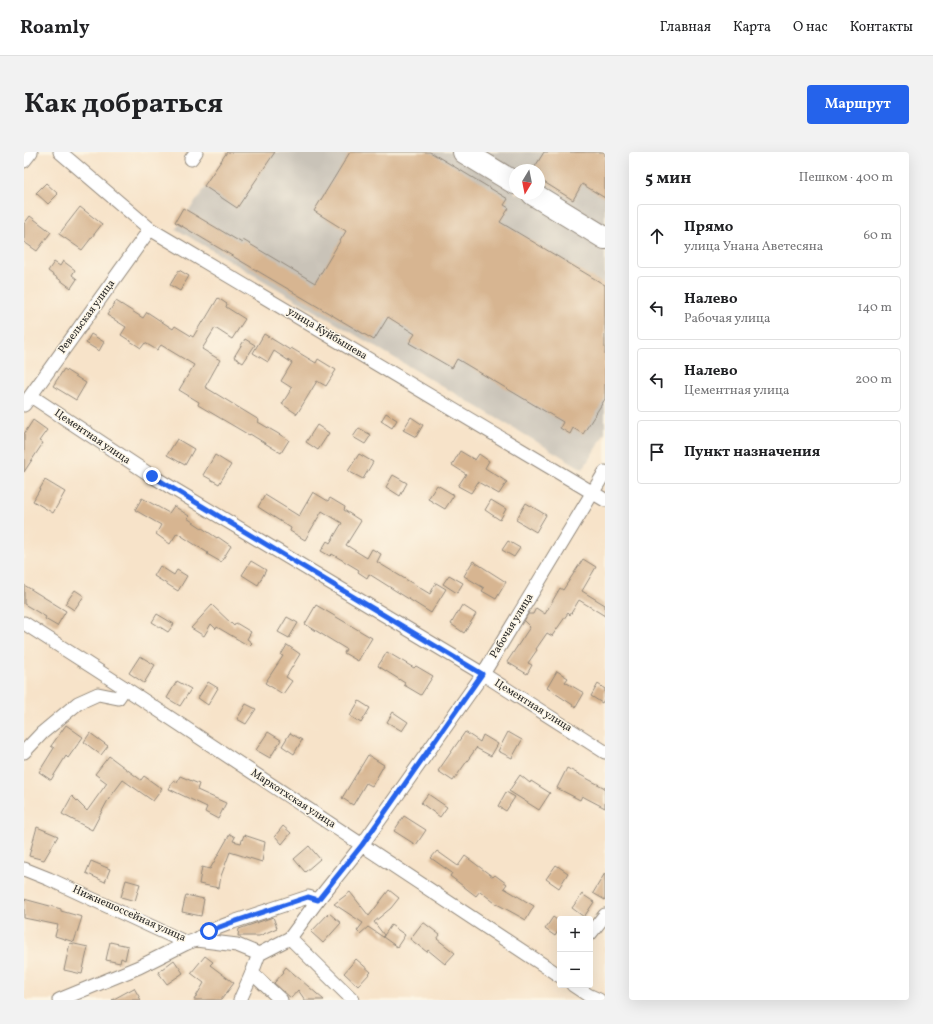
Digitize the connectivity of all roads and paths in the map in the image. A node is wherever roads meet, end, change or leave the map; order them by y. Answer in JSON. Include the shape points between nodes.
{"nodes":[{"id":1,"x":31,"y":152,"type":"edge"},
{"id":2,"x":60,"y":152,"type":"edge"},
{"id":3,"x":464,"y":152,"type":"edge"},
{"id":4,"x":24,"y":162,"type":"edge"},
{"id":5,"x":509,"y":179,"type":"edge"},
{"id":6,"x":543,"y":200,"type":"edge"},
{"id":7,"x":150,"y":229,"type":"junction"},
{"id":8,"x":605,"y":238,"type":"edge"},
{"id":9,"x":27,"y":400,"type":"edge"},
{"id":10,"x":605,"y":472,"type":"edge"},
{"id":11,"x":593,"y":492,"type":"junction"},
{"id":12,"x":605,"y":500,"type":"edge"},
{"id":13,"x":24,"y":623,"type":"edge"},
{"id":14,"x":482,"y":674,"type":"junction"},
{"id":15,"x":125,"y":688,"type":"junction"},
{"id":16,"x":24,"y":752,"type":"edge"},
{"id":17,"x":605,"y":752,"type":"edge"},
{"id":18,"x":362,"y":845,"type":"junction"},
{"id":19,"x":24,"y":869,"type":"edge"},
{"id":20,"x":318,"y":900,"type":"junction"},
{"id":21,"x":605,"y":917,"type":"edge"},
{"id":22,"x":593,"y":931,"type":"edge"},
{"id":23,"x":290,"y":938,"type":"junction"},
{"id":24,"x":191,"y":941,"type":"junction"},
{"id":25,"x":259,"y":954,"type":"junction"},
{"id":26,"x":252,"y":973,"type":"junction"},
{"id":27,"x":557,"y":973,"type":"edge"},
{"id":28,"x":577,"y":988,"type":"edge"},
{"id":29,"x":591,"y":998,"type":"edge"},
{"id":30,"x":59,"y":1000,"type":"edge"},
{"id":31,"x":240,"y":1000,"type":"edge"},
{"id":32,"x":281,"y":1000,"type":"edge"},
{"id":33,"x":353,"y":1000,"type":"edge"}],
"edges":[{"from":1,"to":4,"type":"street"},
{"from":2,"to":7,"type":"street","name":"улица Куйбышева"},
{"from":3,"to":5,"type":"highway"},
{"from":6,"to":8,"type":"highway"},
{"from":7,"to":9,"type":"street","name":"Ревельская улица"},
{"from":7,"to":11,"type":"street","name":"улица Куйбышева"},
{"from":9,"to":14,"type":"street","name":"Цементная улица"},
{"from":10,"to":11,"type":"street","name":"Рабочая улица"},
{"from":11,"to":12,"type":"street","name":"улица Куйбышева"},
{"from":11,"to":14,"type":"street","name":"Рабочая улица"},
{"from":13,"to":15,"type":"street","name":"Маркотхская улица"},
{"from":14,"to":17,"type":"street","name":"Цементная улица"},
{"from":14,"to":18,"type":"street","name":"Рабочая улица"},
{"from":15,"to":16,"type":"street","via":[[118,698],[98,694],[78,703]]},
{"from":15,"to":18,"type":"street","name":"Маркотхская улица"},
{"from":18,"to":20,"type":"street","name":"Рабочая улица"},
{"from":18,"to":27,"type":"street","name":"Маркотхская улица"},
{"from":19,"to":24,"type":"street","name":"Нижнешоссейная улица"},
{"from":20,"to":23,"type":"street","name":"Рабочая улица"},
{"from":20,"to":24,"type":"street","via":[[308,897],[221,926]]},
{"from":21,"to":22,"type":"street"},
{"from":23,"to":25,"type":"street","name":"Рабочая улица"},
{"from":23,"to":33,"type":"street"},
{"from":24,"to":25,"type":"street","name":"Нижнешоссейная улица","via":[[237,945]]},
{"from":24,"to":30,"type":"street","via":[[139,967]]},
{"from":25,"to":26,"type":"street"},
{"from":26,"to":31,"type":"street"},
{"from":26,"to":32,"type":"street"},
{"from":28,"to":29,"type":"street"}]}
